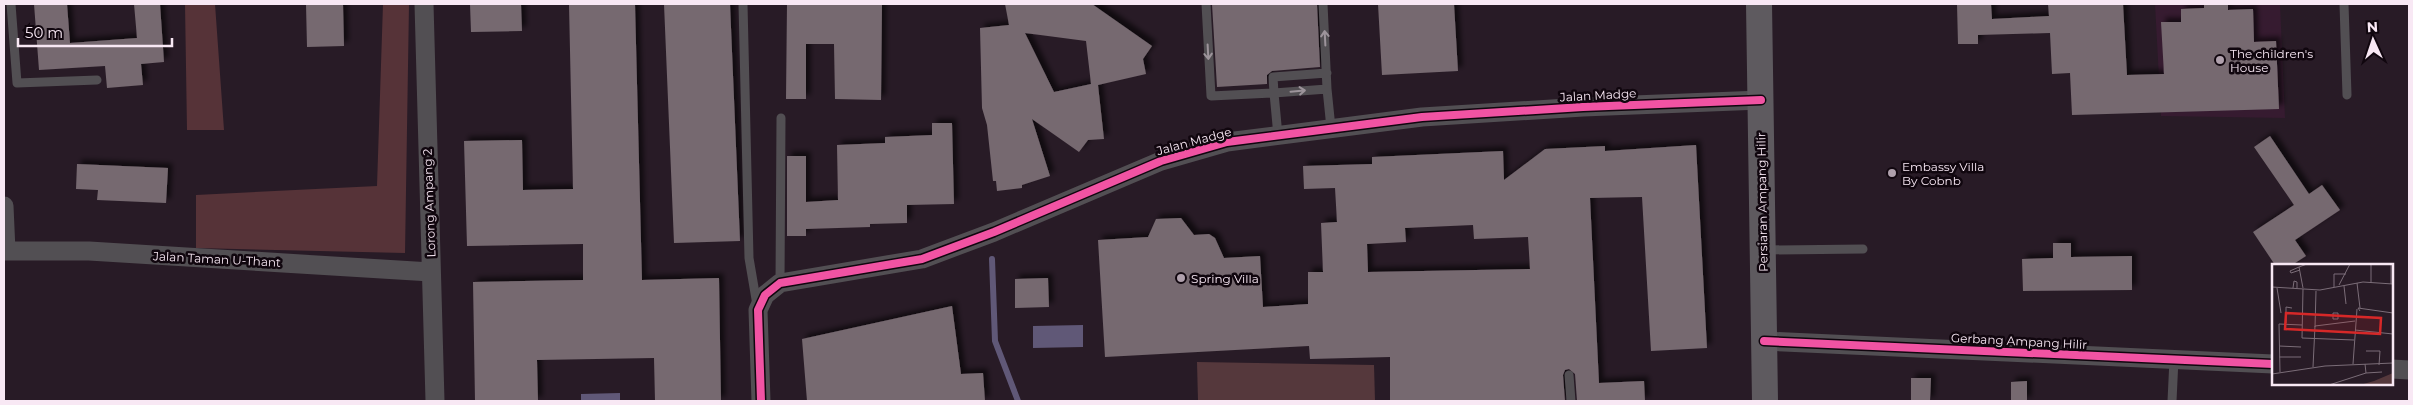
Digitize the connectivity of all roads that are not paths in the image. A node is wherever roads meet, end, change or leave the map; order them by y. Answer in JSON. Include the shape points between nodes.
{"nodes":[{"id":1,"x":11,"y":4,"type":"edge"},
{"id":2,"x":424,"y":4,"type":"edge"},
{"id":3,"x":743,"y":4,"type":"edge"},
{"id":4,"x":1206,"y":4,"type":"edge"},
{"id":5,"x":1323,"y":4,"type":"edge"},
{"id":6,"x":1760,"y":4,"type":"edge"},
{"id":7,"x":2344,"y":4,"type":"edge"},
{"id":8,"x":1327,"y":73,"type":"junction"},
{"id":9,"x":97,"y":80,"type":"dead end"},
{"id":10,"x":1328,"y":89,"type":"junction"},
{"id":11,"x":1274,"y":93,"type":"junction"},
{"id":12,"x":2347,"y":95,"type":"dead end"},
{"id":13,"x":1761,"y":100,"type":"junction"},
{"id":14,"x":781,"y":118,"type":"dead end"},
{"id":15,"x":1330,"y":128,"type":"junction"},
{"id":16,"x":1278,"y":136,"type":"junction"},
{"id":17,"x":4,"y":206,"type":"edge"},
{"id":18,"x":1863,"y":249,"type":"dead end"},
{"id":19,"x":1763,"y":250,"type":"junction"},
{"id":20,"x":5,"y":251,"type":"edge"},
{"id":21,"x":431,"y":272,"type":"junction"},
{"id":22,"x":780,"y":283,"type":"junction"},
{"id":23,"x":758,"y":310,"type":"junction"},
{"id":24,"x":1764,"y":341,"type":"junction"},
{"id":25,"x":2174,"y":359,"type":"junction"},
{"id":26,"x":2272,"y":364,"type":"edge"},
{"id":27,"x":2393,"y":369,"type":"edge"},
{"id":28,"x":2409,"y":370,"type":"edge"},
{"id":29,"x":1570,"y":375,"type":"dead end"},
{"id":30,"x":435,"y":401,"type":"edge"},
{"id":31,"x":761,"y":401,"type":"edge"},
{"id":32,"x":1571,"y":401,"type":"edge"},
{"id":33,"x":1765,"y":401,"type":"edge"},
{"id":34,"x":2172,"y":401,"type":"edge"}],
"edges":[{"from":1,"to":9,"type":"lane","via":[[17,83]]},
{"from":2,"to":21,"type":"street","name":"Lorong Ampang 2"},
{"from":3,"to":23,"type":"lane","via":[[749,258]]},
{"from":4,"to":11,"type":"lane","one_way":true,"via":[[1211,96]]},
{"from":8,"to":5,"type":"lane","one_way":true},
{"from":6,"to":13,"type":"street","name":"Persiaran Ampang Hilir"},
{"from":7,"to":12,"type":"lane"},
{"from":8,"to":10,"type":"lane"},
{"from":8,"to":11,"type":"lane","via":[[1273,77]]},
{"from":11,"to":10,"type":"lane","one_way":true},
{"from":10,"to":15,"type":"lane"},
{"from":11,"to":16,"type":"lane"},
{"from":13,"to":15,"type":"street","name":"Jalan Madge","via":[[1422,117]]},
{"from":13,"to":19,"type":"street","name":"Persiaran Ampang Hilir"},
{"from":14,"to":22,"type":"lane"},
{"from":15,"to":16,"type":"street","name":"Jalan Madge"},
{"from":16,"to":22,"type":"street","name":"Jalan Madge","via":[[1227,142],[1160,161],[922,260]]},
{"from":17,"to":20,"type":"street"},
{"from":18,"to":19,"type":"lane"},
{"from":19,"to":24,"type":"street","name":"Persiaran Ampang Hilir"},
{"from":20,"to":21,"type":"street","name":"Jalan Taman U-Thant","via":[[89,251]]},
{"from":21,"to":30,"type":"street","name":"Lorong Ampang 2"},
{"from":22,"to":23,"type":"street","via":[[765,295]]},
{"from":23,"to":31,"type":"street"},
{"from":24,"to":25,"type":"street","name":"Gerbang Ampang Hilir"},
{"from":24,"to":33,"type":"street","name":"Persiaran Ampang Hilir"},
{"from":25,"to":26,"type":"street","name":"Gerbang Ampang Hilir"},
{"from":25,"to":34,"type":"lane"},
{"from":27,"to":28,"type":"street"},
{"from":29,"to":32,"type":"lane"}]}
